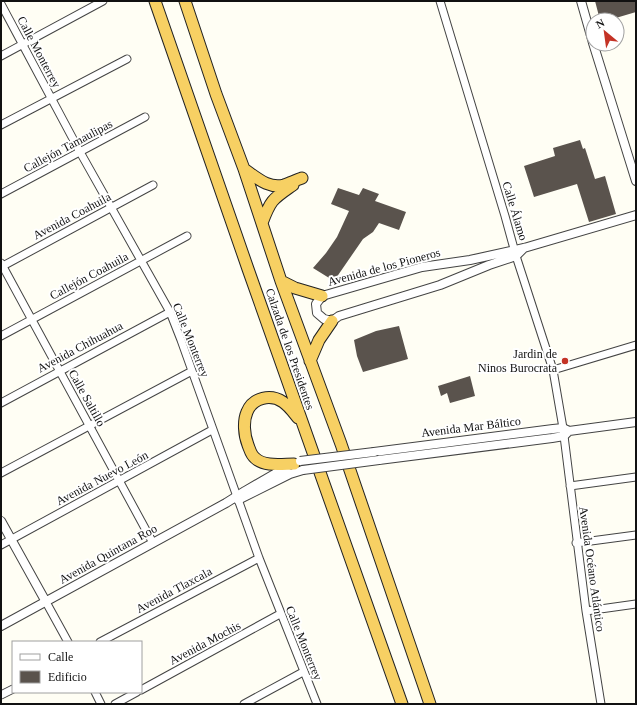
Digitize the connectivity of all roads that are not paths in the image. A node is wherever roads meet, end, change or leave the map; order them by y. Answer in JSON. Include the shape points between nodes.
{"nodes":[{"id":1,"x":103,"y":1,"type":"edge"},
{"id":2,"x":155,"y":1,"type":"edge"},
{"id":3,"x":185,"y":1,"type":"edge"},
{"id":4,"x":440,"y":1,"type":"edge"},
{"id":5,"x":581,"y":1,"type":"edge"},
{"id":6,"x":1,"y":4,"type":"edge"},
{"id":7,"x":22,"y":44,"type":"junction"},
{"id":8,"x":1,"y":56,"type":"edge"},
{"id":9,"x":127,"y":59,"type":"dead end"},
{"id":10,"x":52,"y":98,"type":"junction"},
{"id":11,"x":145,"y":117,"type":"dead end"},
{"id":12,"x":1,"y":125,"type":"edge"},
{"id":13,"x":80,"y":152,"type":"junction"},
{"id":14,"x":244,"y":169,"type":"junction"},
{"id":15,"x":636,"y":181,"type":"edge"},
{"id":16,"x":153,"y":185,"type":"dead end"},
{"id":17,"x":1,"y":194,"type":"edge"},
{"id":18,"x":112,"y":208,"type":"junction"},
{"id":19,"x":636,"y":215,"type":"edge"},
{"id":20,"x":262,"y":223,"type":"junction"},
{"id":21,"x":187,"y":236,"type":"dead end"},
{"id":22,"x":515,"y":253,"type":"junction"},
{"id":23,"x":470,"y":260,"type":"junction"},
{"id":24,"x":141,"y":261,"type":"junction"},
{"id":25,"x":2,"y":266,"type":"edge"},
{"id":26,"x":474,"y":271,"type":"junction"},
{"id":27,"x":280,"y":281,"type":"junction"},
{"id":28,"x":322,"y":296,"type":"junction"},
{"id":29,"x":170,"y":312,"type":"junction"},
{"id":30,"x":32,"y":320,"type":"junction"},
{"id":31,"x":332,"y":321,"type":"junction"},
{"id":32,"x":1,"y":336,"type":"edge"},
{"id":33,"x":636,"y":345,"type":"edge"},
{"id":34,"x":310,"y":361,"type":"junction"},
{"id":35,"x":553,"y":370,"type":"junction"},
{"id":36,"x":60,"y":371,"type":"junction"},
{"id":37,"x":192,"y":371,"type":"junction"},
{"id":38,"x":1,"y":403,"type":"edge"},
{"id":39,"x":636,"y":422,"type":"edge"},
{"id":40,"x":302,"y":424,"type":"junction"},
{"id":41,"x":89,"y":426,"type":"junction"},
{"id":42,"x":212,"y":430,"type":"junction"},
{"id":43,"x":565,"y":432,"type":"junction"},
{"id":44,"x":299,"y":465,"type":"junction"},
{"id":45,"x":1,"y":474,"type":"edge"},
{"id":46,"x":636,"y":477,"type":"edge"},
{"id":47,"x":119,"y":481,"type":"junction"},
{"id":48,"x":570,"y":486,"type":"junction"},
{"id":49,"x":237,"y":498,"type":"junction"},
{"id":50,"x":1,"y":521,"type":"edge"},
{"id":51,"x":636,"y":535,"type":"edge"},
{"id":52,"x":12,"y":539,"type":"junction"},
{"id":53,"x":153,"y":543,"type":"junction"},
{"id":54,"x":576,"y":543,"type":"junction"},
{"id":55,"x":1,"y":545,"type":"edge"},
{"id":56,"x":259,"y":558,"type":"junction"},
{"id":57,"x":46,"y":602,"type":"junction"},
{"id":58,"x":636,"y":604,"type":"edge"},
{"id":59,"x":586,"y":611,"type":"junction"},
{"id":60,"x":280,"y":614,"type":"junction"},
{"id":61,"x":1,"y":626,"type":"edge"},
{"id":62,"x":67,"y":641,"type":"edge"},
{"id":63,"x":102,"y":641,"type":"edge"},
{"id":64,"x":303,"y":672,"type":"junction"},
{"id":65,"x":142,"y":689,"type":"edge"},
{"id":66,"x":12,"y":690,"type":"edge"},
{"id":67,"x":96,"y":693,"type":"edge"},
{"id":68,"x":135,"y":693,"type":"edge"},
{"id":69,"x":1,"y":695,"type":"edge"},
{"id":70,"x":101,"y":704,"type":"edge"},
{"id":71,"x":115,"y":704,"type":"edge"},
{"id":72,"x":244,"y":704,"type":"edge"},
{"id":73,"x":317,"y":704,"type":"edge"},
{"id":74,"x":402,"y":704,"type":"edge"},
{"id":75,"x":430,"y":704,"type":"edge"},
{"id":76,"x":601,"y":704,"type":"edge"}],
"edges":[{"from":1,"to":7,"type":"street"},
{"from":2,"to":40,"type":"highway","name":"Calzada de los Presidentes"},
{"from":3,"to":14,"type":"highway","name":"Calzada de los Presidentes"},
{"from":4,"to":22,"type":"street","name":"Calle Álamo"},
{"from":5,"to":15,"type":"street"},
{"from":6,"to":7,"type":"street","name":"Calle Monterrey"},
{"from":7,"to":8,"type":"street"},
{"from":7,"to":10,"type":"street","name":"Calle Monterrey"},
{"from":9,"to":10,"type":"street"},
{"from":10,"to":12,"type":"street"},
{"from":10,"to":13,"type":"street","name":"Calle Monterrey"},
{"from":11,"to":13,"type":"street","name":"Callejón Tamaulipas"},
{"from":13,"to":17,"type":"street","name":"Callejón Tamaulipas"},
{"from":13,"to":18,"type":"street","name":"Calle Monterrey"},
{"from":14,"to":20,"type":"highway","name":"Calzada de los Presidentes"},
{"from":14,"to":20,"type":"highway","via":[[263,182],[277,186],[302,178],[276,196],[270,203]]},
{"from":16,"to":18,"type":"street","name":"Avenida Coahuila"},
{"from":18,"to":24,"type":"street","name":"Calle Monterrey"},
{"from":18,"to":25,"type":"street","name":"Avenida Coahuila"},
{"from":19,"to":22,"type":"street","via":[[524,248]]},
{"from":20,"to":27,"type":"highway","name":"Calzada de los Presidentes"},
{"from":21,"to":24,"type":"street","name":"Callejón Coahuila"},
{"from":22,"to":23,"type":"street","name":"Avenida de los Pioneros"},
{"from":22,"to":26,"type":"street"},
{"from":22,"to":35,"type":"street","name":"Calle Álamo"},
{"from":23,"to":26,"type":"street","via":[[474,264]]},
{"from":23,"to":28,"type":"street","name":"Avenida de los Pioneros","via":[[422,267]]},
{"from":24,"to":29,"type":"street","name":"Calle Monterrey"},
{"from":24,"to":30,"type":"street","name":"Callejón Coahuila"},
{"from":25,"to":30,"type":"street","name":"Calle Saltillo"},
{"from":26,"to":31,"type":"street","via":[[440,285],[340,316]]},
{"from":27,"to":28,"type":"highway"},
{"from":27,"to":34,"type":"highway","name":"Calzada de los Presidentes"},
{"from":28,"to":31,"type":"street","via":[[316,304],[317,313]]},
{"from":29,"to":36,"type":"street","name":"Avenida Chihuahua"},
{"from":29,"to":37,"type":"street","name":"Calle Monterrey"},
{"from":30,"to":32,"type":"street","name":"Callejón Coahuila"},
{"from":30,"to":36,"type":"street","name":"Calle Saltillo"},
{"from":31,"to":34,"type":"highway","via":[[319,340]]},
{"from":33,"to":35,"type":"street"},
{"from":34,"to":75,"type":"highway","name":"Calzada de los Presidentes"},
{"from":35,"to":43,"type":"street","name":"Calle Álamo"},
{"from":36,"to":38,"type":"street","name":"Avenida Chihuahua"},
{"from":36,"to":41,"type":"street","name":"Calle Saltillo"},
{"from":37,"to":41,"type":"street"},
{"from":37,"to":42,"type":"street","name":"Calle Monterrey"},
{"from":39,"to":43,"type":"street","name":"Avenida Mar Báltico"},
{"from":40,"to":44,"type":"highway","via":[[283,401],[274,398],[258,400],[247,411],[247,442],[255,459],[268,464]]},
{"from":40,"to":74,"type":"highway","name":"Calzada de los Presidentes"},
{"from":41,"to":45,"type":"street"},
{"from":41,"to":47,"type":"street","name":"Calle Saltillo"},
{"from":42,"to":47,"type":"street","name":"Avenida Nuevo León"},
{"from":42,"to":49,"type":"street","name":"Calle Monterrey"},
{"from":43,"to":44,"type":"street","name":"Avenida Mar Báltico","bridge":true,"via":[[374,452]]},
{"from":43,"to":44,"type":"street","name":"Avenida Mar Báltico","bridge":true,"via":[[379,460]]},
{"from":43,"to":48,"type":"street","name":"Avenida Océano Atlántico"},
{"from":44,"to":49,"type":"street","name":"Avenida Quintana Roo","via":[[290,474]]},
{"from":46,"to":48,"type":"street"},
{"from":47,"to":52,"type":"street","name":"Avenida Nuevo León"},
{"from":47,"to":53,"type":"street","name":"Calle Saltillo"},
{"from":48,"to":54,"type":"street","name":"Avenida Océano Atlántico"},
{"from":49,"to":53,"type":"street","name":"Avenida Quintana Roo"},
{"from":49,"to":56,"type":"street","name":"Calle Monterrey"},
{"from":50,"to":52,"type":"street"},
{"from":51,"to":54,"type":"street"},
{"from":52,"to":55,"type":"street","name":"Avenida Nuevo León"},
{"from":52,"to":57,"type":"street"},
{"from":53,"to":57,"type":"street","name":"Avenida Quintana Roo"},
{"from":54,"to":59,"type":"street","name":"Avenida Océano Atlántico"},
{"from":56,"to":60,"type":"street","name":"Calle Monterrey"},
{"from":56,"to":63,"type":"street","name":"Avenida Tlaxcala"},
{"from":57,"to":61,"type":"street","name":"Avenida Quintana Roo"},
{"from":57,"to":62,"type":"street"},
{"from":58,"to":59,"type":"street"},
{"from":59,"to":76,"type":"street","name":"Avenida Océano Atlántico"},
{"from":60,"to":64,"type":"street","name":"Calle Monterrey"},
{"from":60,"to":65,"type":"street","name":"Avenida Mochis"},
{"from":64,"to":72,"type":"street"},
{"from":64,"to":73,"type":"street","name":"Calle Monterrey"},
{"from":66,"to":69,"type":"street"},
{"from":67,"to":70,"type":"street"},
{"from":68,"to":71,"type":"street"}]}
